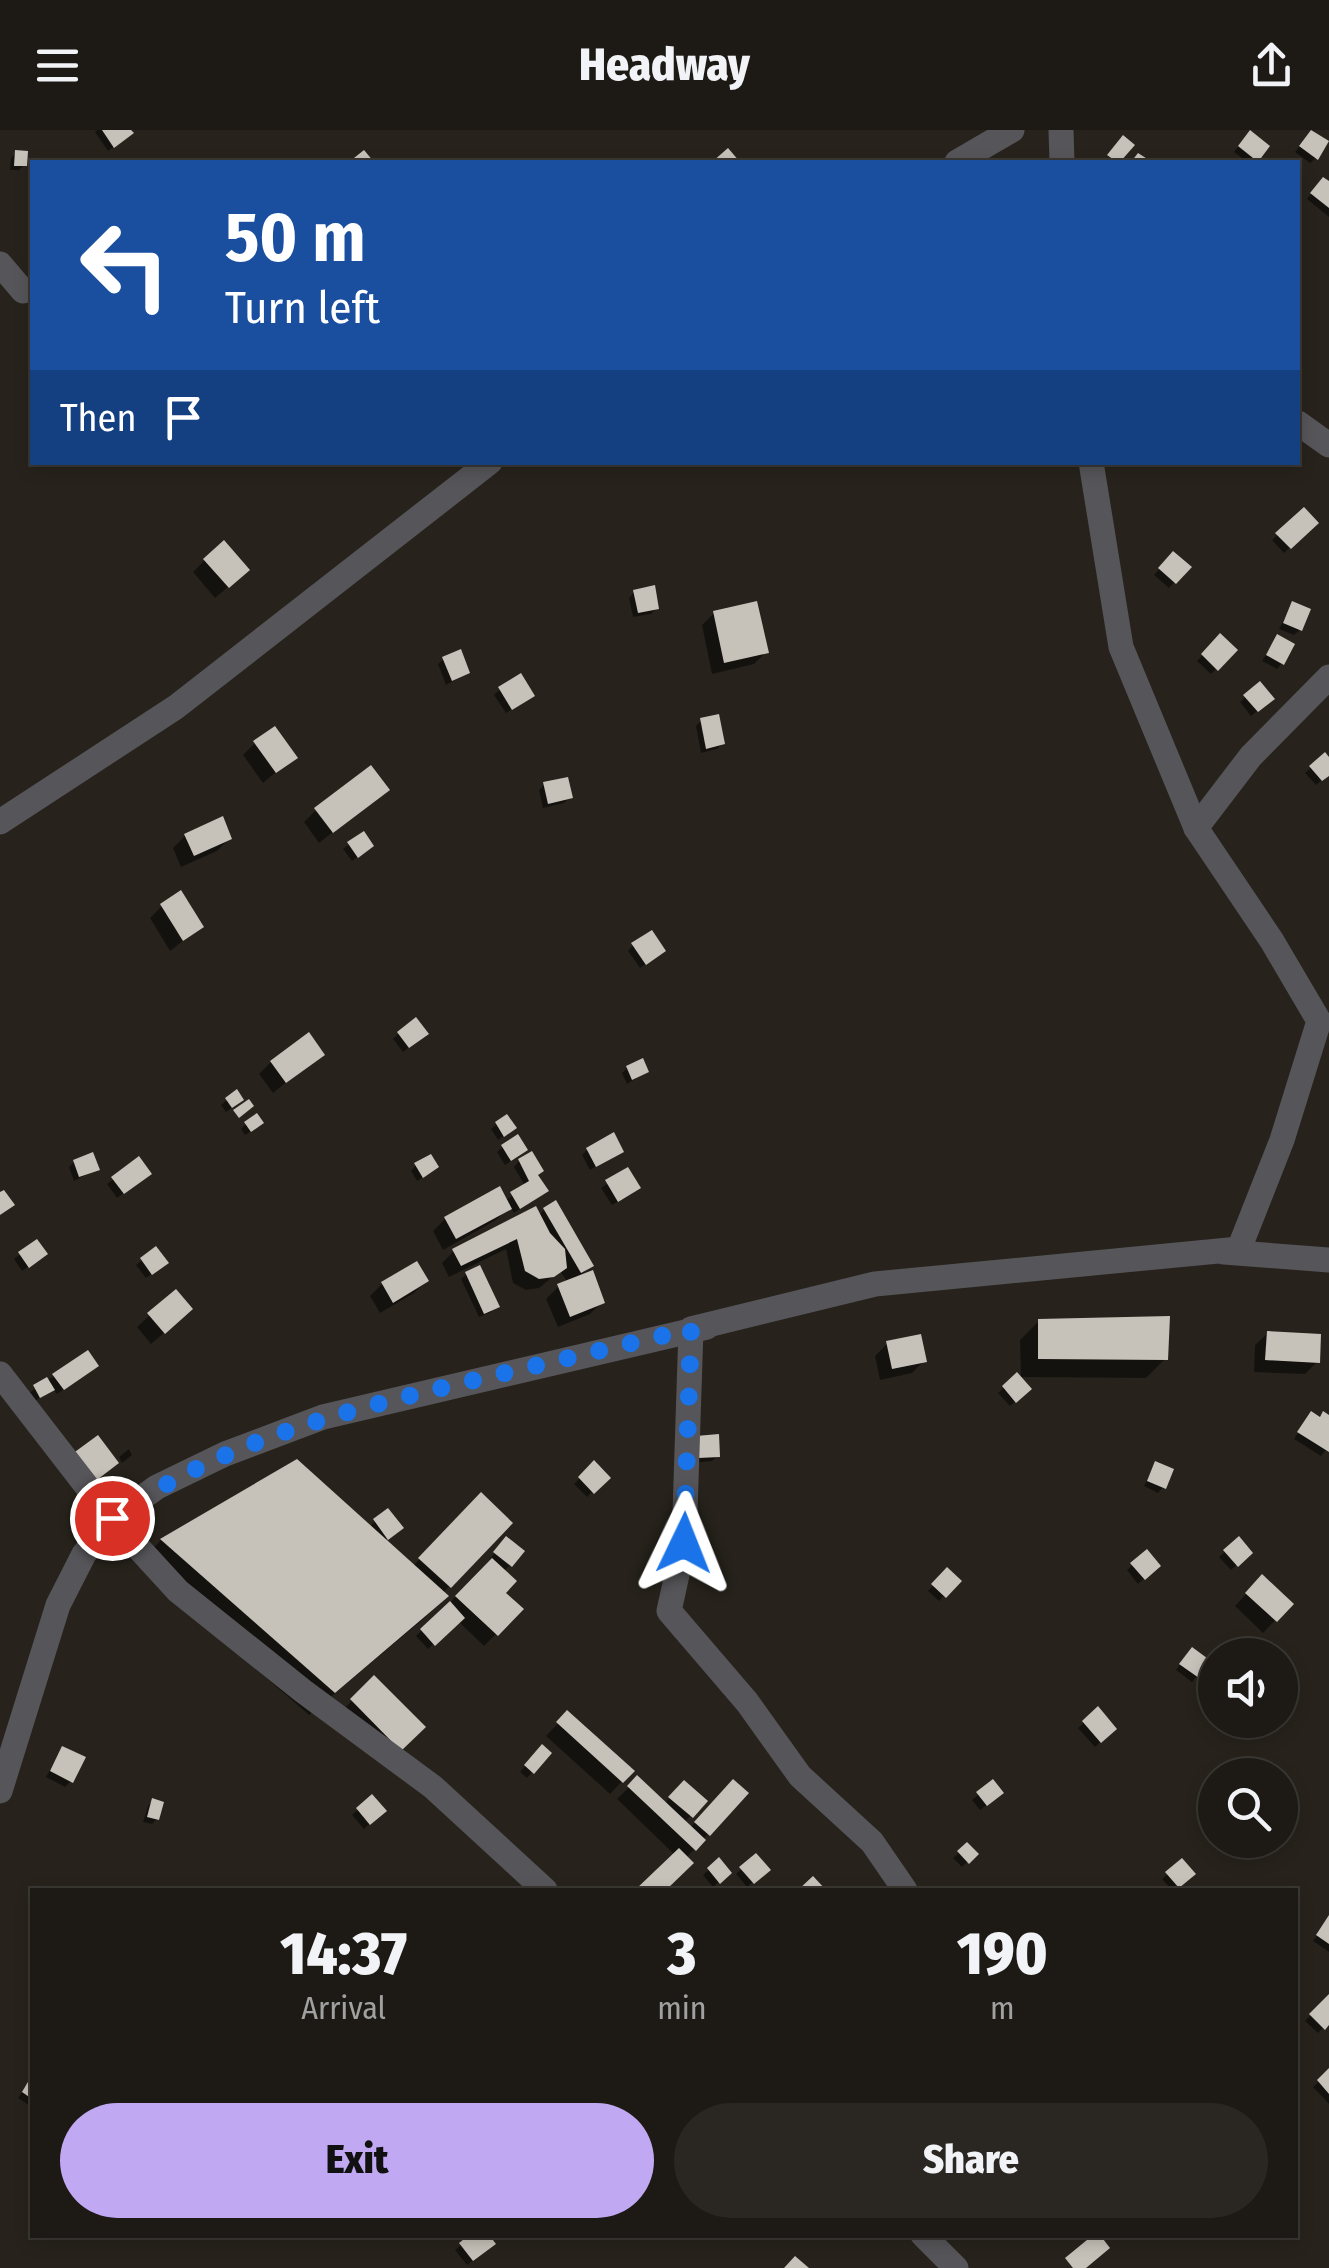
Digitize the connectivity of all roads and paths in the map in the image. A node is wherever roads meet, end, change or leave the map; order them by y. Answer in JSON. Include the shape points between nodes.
{"nodes":[{"id":1,"x":1012,"y":130,"type":"edge"},
{"id":2,"x":1061,"y":130,"type":"edge"},
{"id":3,"x":960,"y":160,"type":"edge"},
{"id":4,"x":1062,"y":160,"type":"edge"},
{"id":5,"x":0,"y":264,"type":"edge"},
{"id":6,"x":23,"y":291,"type":"dead end"},
{"id":7,"x":1300,"y":424,"type":"edge"},
{"id":8,"x":1329,"y":445,"type":"edge"},
{"id":9,"x":486,"y":465,"type":"edge"},
{"id":10,"x":1091,"y":465,"type":"edge"},
{"id":11,"x":1329,"y":677,"type":"edge"},
{"id":12,"x":0,"y":822,"type":"edge"},
{"id":13,"x":1196,"y":828,"type":"junction"},
{"id":14,"x":1324,"y":1017,"type":"edge"},
{"id":15,"x":1329,"y":1260,"type":"edge"},
{"id":16,"x":691,"y":1329,"type":"junction"},
{"id":17,"x":0,"y":1374,"type":"edge"},
{"id":18,"x":112,"y":1518,"type":"junction"},
{"id":19,"x":0,"y":1790,"type":"edge"},
{"id":20,"x":543,"y":1888,"type":"edge"},
{"id":21,"x":904,"y":1888,"type":"edge"},
{"id":22,"x":926,"y":2238,"type":"edge"},
{"id":23,"x":956,"y":2268,"type":"edge"}],
"edges":[{"from":1,"to":3,"type":"street"},
{"from":2,"to":4,"type":"street"},
{"from":5,"to":6,"type":"street"},
{"from":7,"to":8,"type":"street"},
{"from":9,"to":12,"type":"street","via":[[176,707]]},
{"from":10,"to":13,"type":"street","via":[[1121,647]]},
{"from":11,"to":13,"type":"street","via":[[1251,756]]},
{"from":13,"to":14,"type":"street"},
{"from":14,"to":16,"type":"street","via":[[1239,1249],[875,1284]]},
{"from":15,"to":16,"type":"street","via":[[1156,1246]]},
{"from":16,"to":18,"type":"street","via":[[323,1417],[225,1454]]},
{"from":16,"to":21,"type":"street","via":[[684,1543],[669,1611],[800,1776],[872,1842]]},
{"from":17,"to":18,"type":"street"},
{"from":18,"to":19,"type":"street","via":[[58,1605]]},
{"from":18,"to":20,"type":"street","via":[[178,1591],[433,1787]]},
{"from":22,"to":23,"type":"street"}]}
